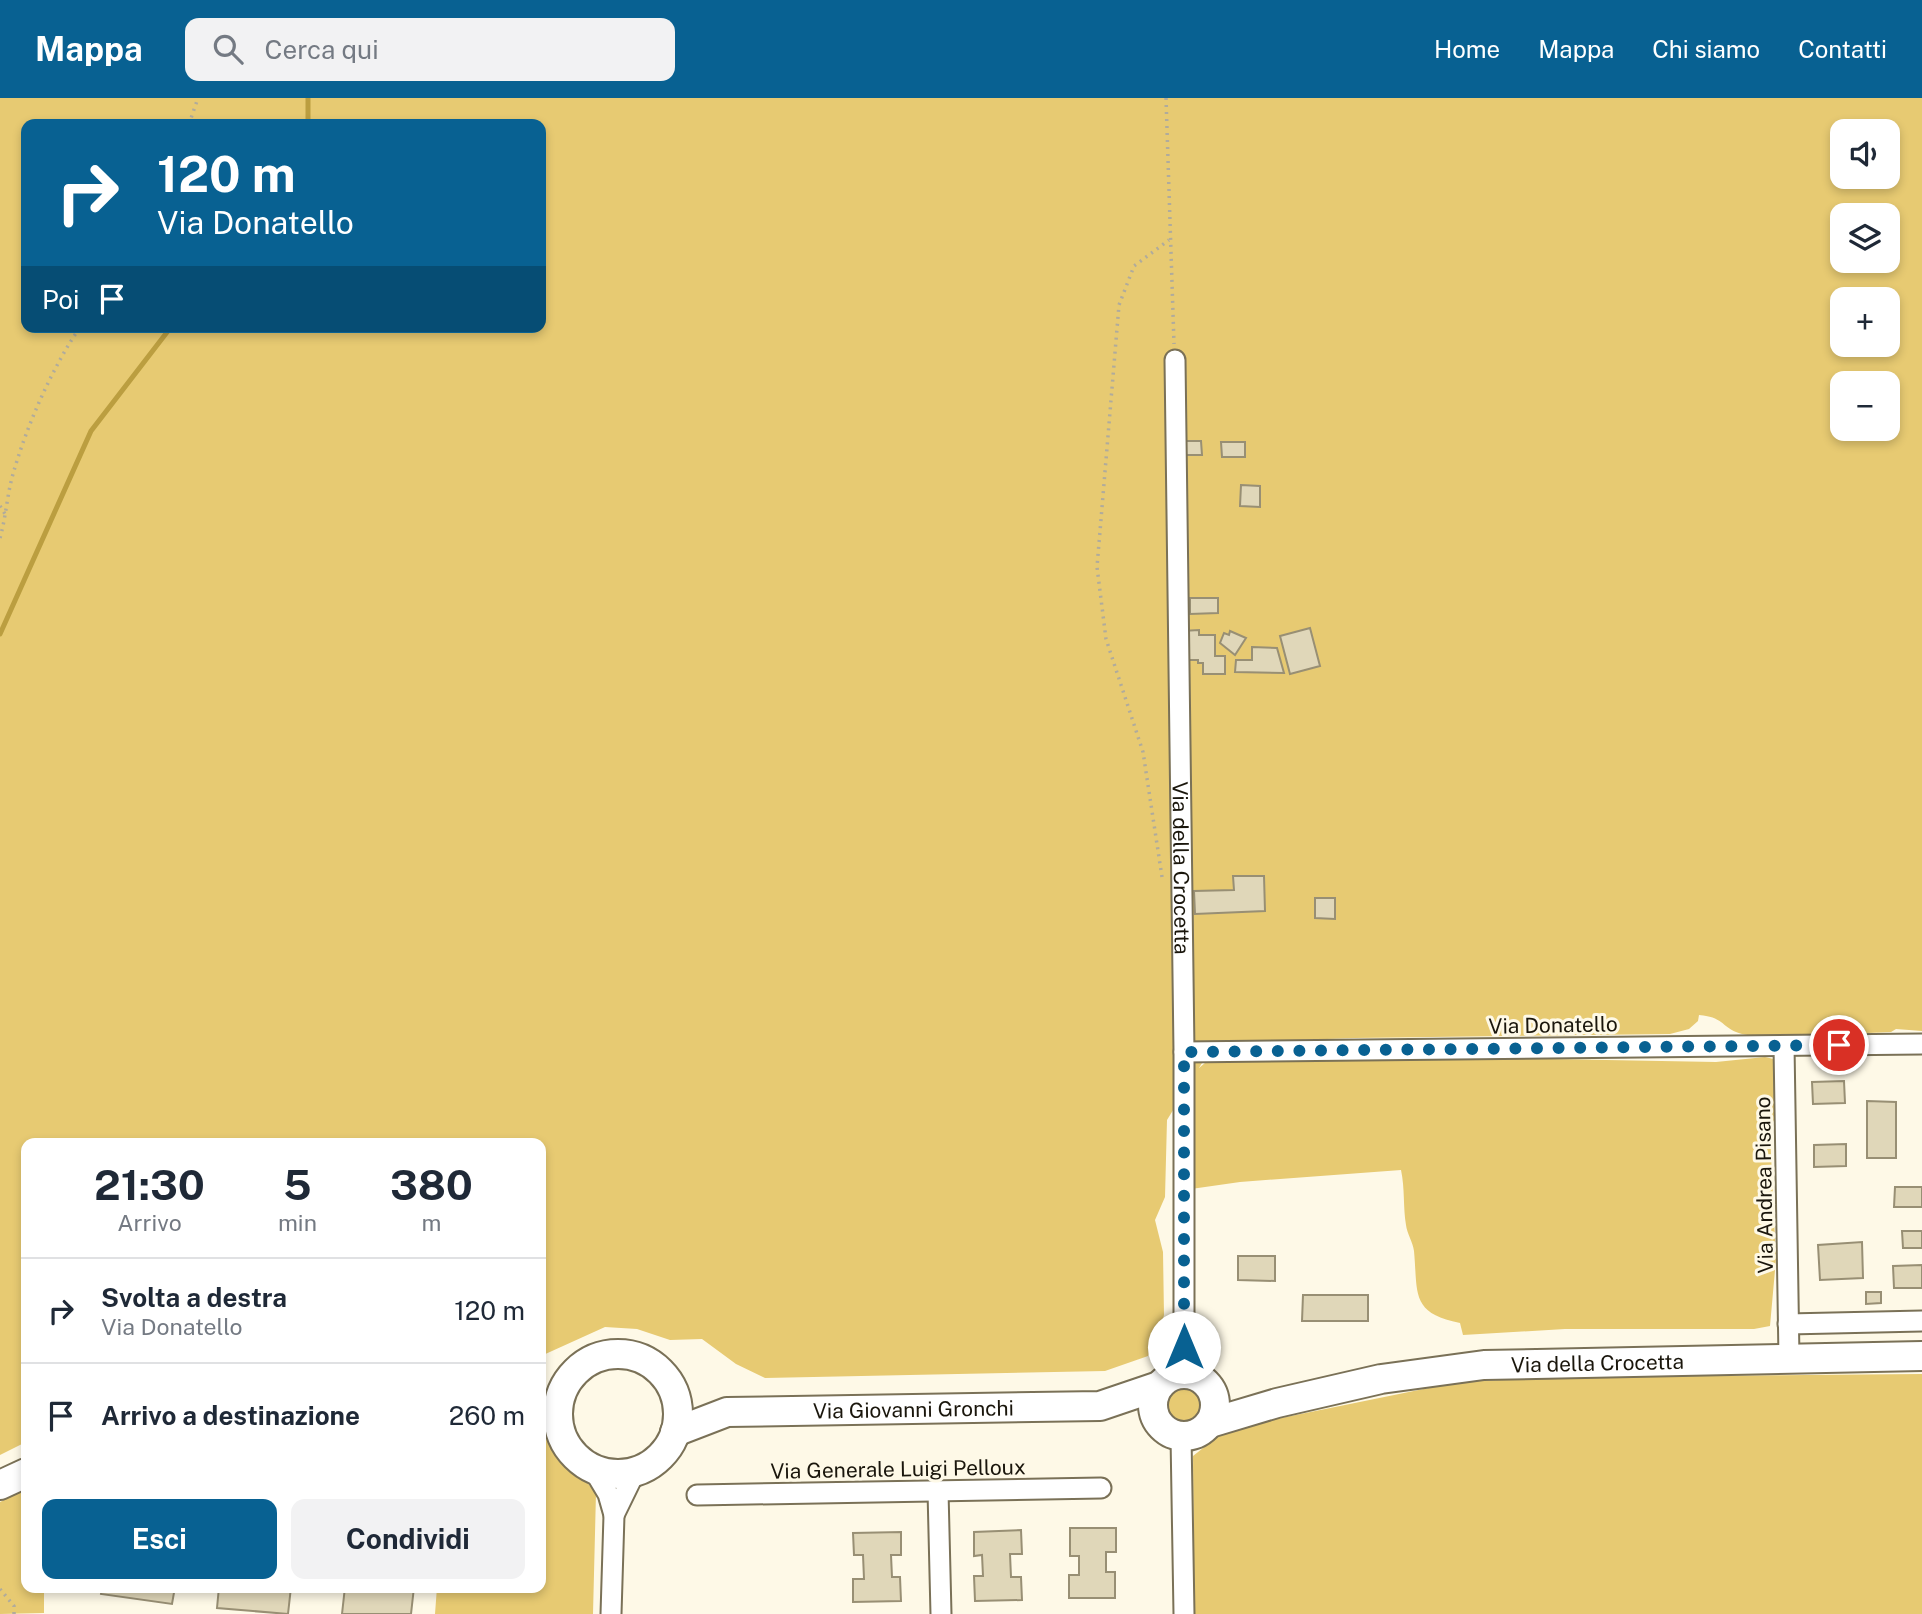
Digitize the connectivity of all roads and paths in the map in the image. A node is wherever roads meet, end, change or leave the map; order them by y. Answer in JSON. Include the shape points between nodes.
{"nodes":[{"id":1,"x":198,"y":98,"type":"edge"},
{"id":2,"x":1166,"y":98,"type":"edge"},
{"id":3,"x":191,"y":119,"type":"edge"},
{"id":4,"x":1169,"y":240,"type":"junction"},
{"id":5,"x":77,"y":333,"type":"edge"},
{"id":6,"x":1175,"y":360,"type":"joint"},
{"id":7,"x":0,"y":506,"type":"edge"},
{"id":8,"x":5,"y":514,"type":"junction"},
{"id":9,"x":0,"y":538,"type":"edge"},
{"id":10,"x":1163,"y":890,"type":"dead end"},
{"id":11,"x":1922,"y":1044,"type":"edge"},
{"id":12,"x":1784,"y":1046,"type":"junction"},
{"id":13,"x":1184,"y":1052,"type":"junction"},
{"id":14,"x":1922,"y":1321,"type":"edge"},
{"id":15,"x":1788,"y":1324,"type":"junction"},
{"id":16,"x":1922,"y":1356,"type":"edge"},
{"id":17,"x":1789,"y":1358,"type":"junction"},
{"id":18,"x":1184,"y":1374,"type":"junction"},
{"id":19,"x":1159,"y":1386,"type":"junction"},
{"id":20,"x":674,"y":1392,"type":"junction"},
{"id":21,"x":1213,"y":1392,"type":"junction"},
{"id":22,"x":551,"y":1400,"type":"edge"},
{"id":23,"x":1278,"y":1403,"type":"junction"},
{"id":24,"x":1100,"y":1406,"type":"junction"},
{"id":25,"x":727,"y":1412,"type":"junction"},
{"id":26,"x":1210,"y":1423,"type":"junction"},
{"id":27,"x":551,"y":1428,"type":"edge"},
{"id":28,"x":1171,"y":1431,"type":"junction"},
{"id":29,"x":675,"y":1432,"type":"junction"},
{"id":30,"x":593,"y":1469,"type":"junction"},
{"id":31,"x":635,"y":1472,"type":"junction"},
{"id":32,"x":21,"y":1475,"type":"edge"},
{"id":33,"x":0,"y":1485,"type":"edge"},
{"id":34,"x":1101,"y":1488,"type":"dead end"},
{"id":35,"x":937,"y":1491,"type":"junction"},
{"id":36,"x":697,"y":1495,"type":"dead end"},
{"id":37,"x":614,"y":1515,"type":"junction"},
{"id":38,"x":0,"y":1589,"type":"edge"},
{"id":39,"x":14,"y":1614,"type":"edge"},
{"id":40,"x":611,"y":1614,"type":"edge"},
{"id":41,"x":941,"y":1614,"type":"edge"},
{"id":42,"x":1184,"y":1614,"type":"edge"}],
"edges":[{"from":1,"to":3,"type":"path"},
{"from":2,"to":4,"type":"path"},
{"from":4,"to":6,"type":"path"},
{"from":4,"to":10,"type":"path","via":[[1134,266],[1119,306],[1097,567],[1105,639],[1143,752]]},
{"from":5,"to":8,"type":"path","via":[[30,428]]},
{"from":6,"to":13,"type":"street","name":"Via della Crocetta"},
{"from":7,"to":8,"type":"path"},
{"from":8,"to":9,"type":"path"},
{"from":11,"to":12,"type":"street","name":"Via Donatello"},
{"from":12,"to":13,"type":"street","name":"Via Donatello"},
{"from":12,"to":15,"type":"street","name":"Via Andrea Pisano"},
{"from":13,"to":18,"type":"street","name":"Via della Crocetta"},
{"from":14,"to":15,"type":"street"},
{"from":15,"to":17,"type":"street","name":"Via Andrea Pisano"},
{"from":16,"to":17,"type":"street","name":"Via della Crocetta"},
{"from":17,"to":23,"type":"street","name":"Via della Crocetta","via":[[1484,1365],[1390,1377]]},
{"from":18,"to":19,"type":"street"},
{"from":18,"to":21,"type":"street","via":[[1201,1378]]},
{"from":19,"to":24,"type":"street","name":"Via Giovanni Gronchi"},
{"from":19,"to":28,"type":"street","via":[[1153,1410]]},
{"from":20,"to":22,"type":"street","via":[[651,1364],[617,1354],[583,1365]]},
{"from":20,"to":25,"type":"street","name":"Via Giovanni Gronchi"},
{"from":20,"to":29,"type":"street"},
{"from":21,"to":23,"type":"street","name":"Via della Crocetta"},
{"from":21,"to":26,"type":"street","via":[[1215,1408]]},
{"from":22,"to":27,"type":"street","via":[[558,1406]]},
{"from":23,"to":26,"type":"street","name":"Via della Crocetta"},
{"from":24,"to":25,"type":"street","name":"Via Giovanni Gronchi"},
{"from":24,"to":28,"type":"street","name":"Via Giovanni Gronchi"},
{"from":25,"to":29,"type":"street","name":"Via Giovanni Gronchi"},
{"from":26,"to":28,"type":"street","via":[[1197,1434]]},
{"from":27,"to":30,"type":"street"},
{"from":28,"to":42,"type":"street"},
{"from":29,"to":31,"type":"street","via":[[660,1457]]},
{"from":30,"to":31,"type":"street","via":[[621,1475]]},
{"from":30,"to":37,"type":"street"},
{"from":31,"to":37,"type":"street"},
{"from":32,"to":33,"type":"street"},
{"from":34,"to":35,"type":"street","name":"Via Generale Luigi Pelloux"},
{"from":35,"to":36,"type":"street","name":"Via Generale Luigi Pelloux"},
{"from":35,"to":41,"type":"street"},
{"from":37,"to":40,"type":"street"},
{"from":38,"to":39,"type":"path","via":[[14,1606]]}]}
